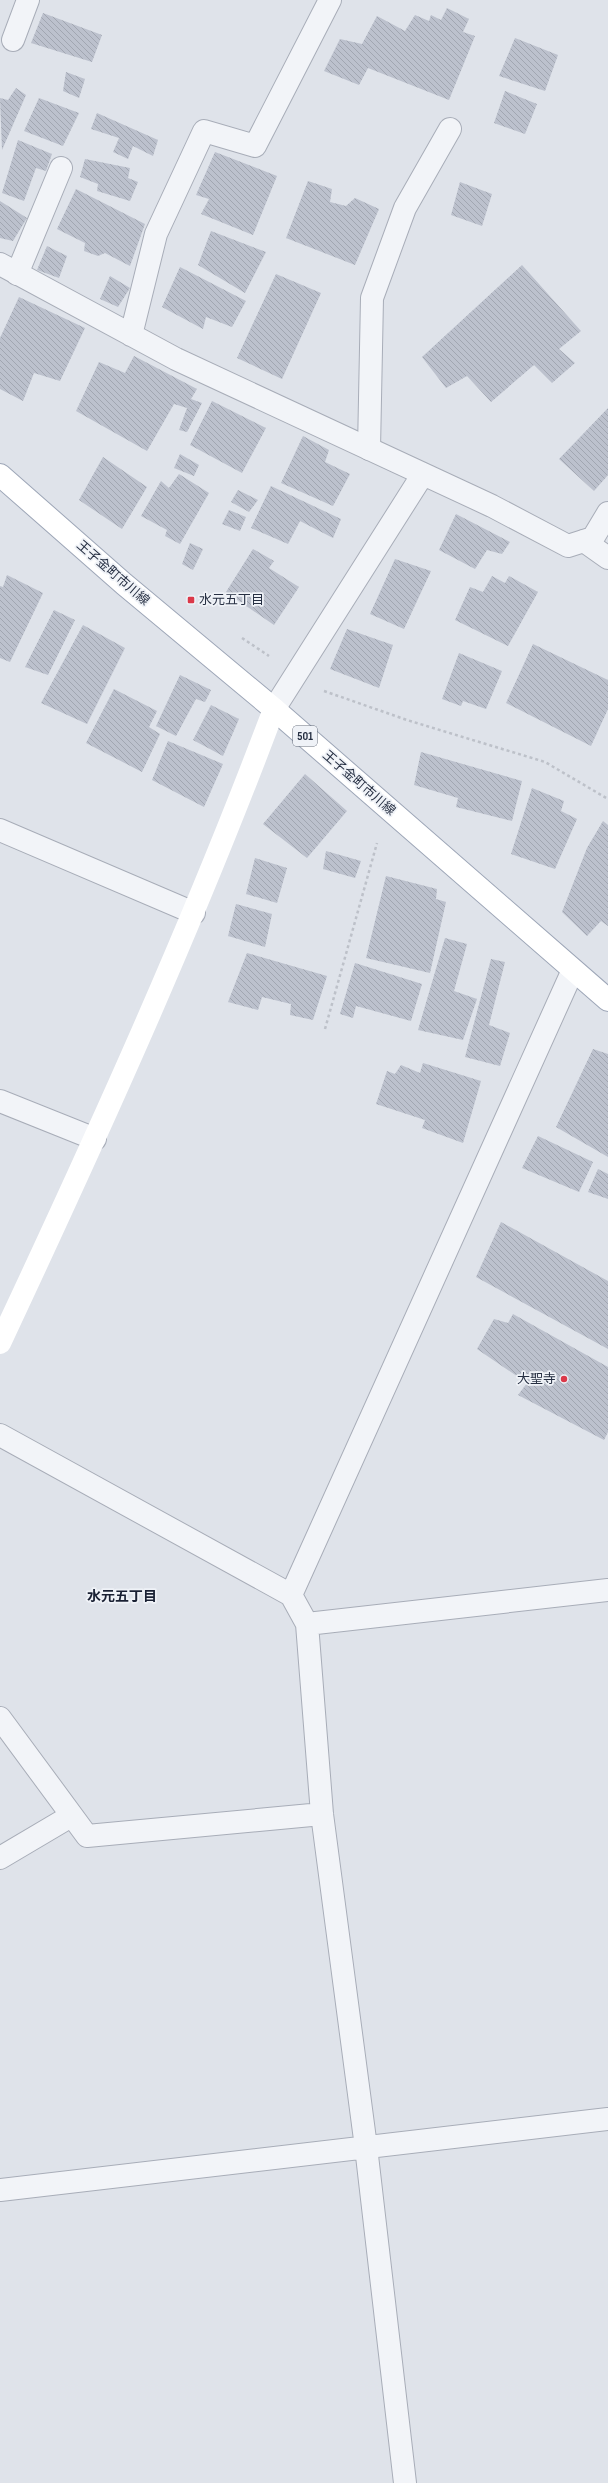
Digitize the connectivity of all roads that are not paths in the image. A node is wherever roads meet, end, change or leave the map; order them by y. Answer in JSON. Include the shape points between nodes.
{"nodes":[{"id":1,"x":28,"y":0,"type":"edge"},
{"id":2,"x":330,"y":0,"type":"edge"},
{"id":3,"x":13,"y":40,"type":"dead end"},
{"id":4,"x":450,"y":129,"type":"dead end"},
{"id":5,"x":61,"y":168,"type":"dead end"},
{"id":6,"x":8,"y":269,"type":"edge"},
{"id":7,"x":131,"y":335,"type":"junction"},
{"id":8,"x":369,"y":449,"type":"junction"},
{"id":9,"x":424,"y":474,"type":"junction"},
{"id":10,"x":0,"y":475,"type":"edge"},
{"id":11,"x":608,"y":513,"type":"edge"},
{"id":12,"x":584,"y":541,"type":"junction"},
{"id":13,"x":608,"y":558,"type":"edge"},
{"id":14,"x":274,"y":709,"type":"junction"},
{"id":15,"x":0,"y":830,"type":"edge"},
{"id":16,"x":194,"y":914,"type":"junction"},
{"id":17,"x":573,"y":970,"type":"junction"},
{"id":18,"x":608,"y":1000,"type":"edge"},
{"id":19,"x":0,"y":1101,"type":"edge"},
{"id":20,"x":95,"y":1139,"type":"junction"},
{"id":21,"x":0,"y":1343,"type":"edge"},
{"id":22,"x":0,"y":1435,"type":"edge"},
{"id":23,"x":608,"y":1590,"type":"edge"},
{"id":24,"x":291,"y":1595,"type":"junction"},
{"id":25,"x":307,"y":1624,"type":"junction"},
{"id":26,"x":0,"y":1718,"type":"edge"},
{"id":27,"x":322,"y":1814,"type":"junction"},
{"id":28,"x":71,"y":1816,"type":"junction"},
{"id":29,"x":0,"y":1858,"type":"edge"},
{"id":30,"x":608,"y":2119,"type":"edge"},
{"id":31,"x":366,"y":2147,"type":"junction"},
{"id":32,"x":0,"y":2190,"type":"edge"},
{"id":33,"x":405,"y":2483,"type":"edge"}],
"edges":[{"from":1,"to":3,"type":"street"},
{"from":2,"to":7,"type":"street","via":[[255,146],[204,131],[156,234]]},
{"from":4,"to":8,"type":"street","via":[[405,208],[372,298]]},
{"from":5,"to":6,"type":"street"},
{"from":6,"to":7,"type":"street"},
{"from":7,"to":8,"type":"street"},
{"from":8,"to":9,"type":"street"},
{"from":9,"to":12,"type":"street","via":[[568,546]]},
{"from":9,"to":14,"type":"street"},
{"from":10,"to":14,"type":"main road","name":"王子金町市川線","number":"501","via":[[124,584]]},
{"from":11,"to":12,"type":"street","via":[[593,538]]},
{"from":12,"to":13,"type":"street"},
{"from":14,"to":16,"type":"main road"},
{"from":14,"to":17,"type":"main road","name":"王子金町市川線","number":"501"},
{"from":15,"to":16,"type":"street"},
{"from":16,"to":20,"type":"main road"},
{"from":17,"to":18,"type":"main road","name":"王子金町市川線","number":"501"},
{"from":17,"to":24,"type":"street"},
{"from":19,"to":20,"type":"street"},
{"from":20,"to":21,"type":"main road"},
{"from":22,"to":24,"type":"street"},
{"from":23,"to":25,"type":"street"},
{"from":24,"to":25,"type":"street"},
{"from":25,"to":27,"type":"street"},
{"from":26,"to":28,"type":"street"},
{"from":27,"to":28,"type":"street","via":[[87,1836]]},
{"from":27,"to":31,"type":"street"},
{"from":28,"to":29,"type":"street"},
{"from":30,"to":31,"type":"street"},
{"from":31,"to":32,"type":"street"},
{"from":31,"to":33,"type":"street"}]}
